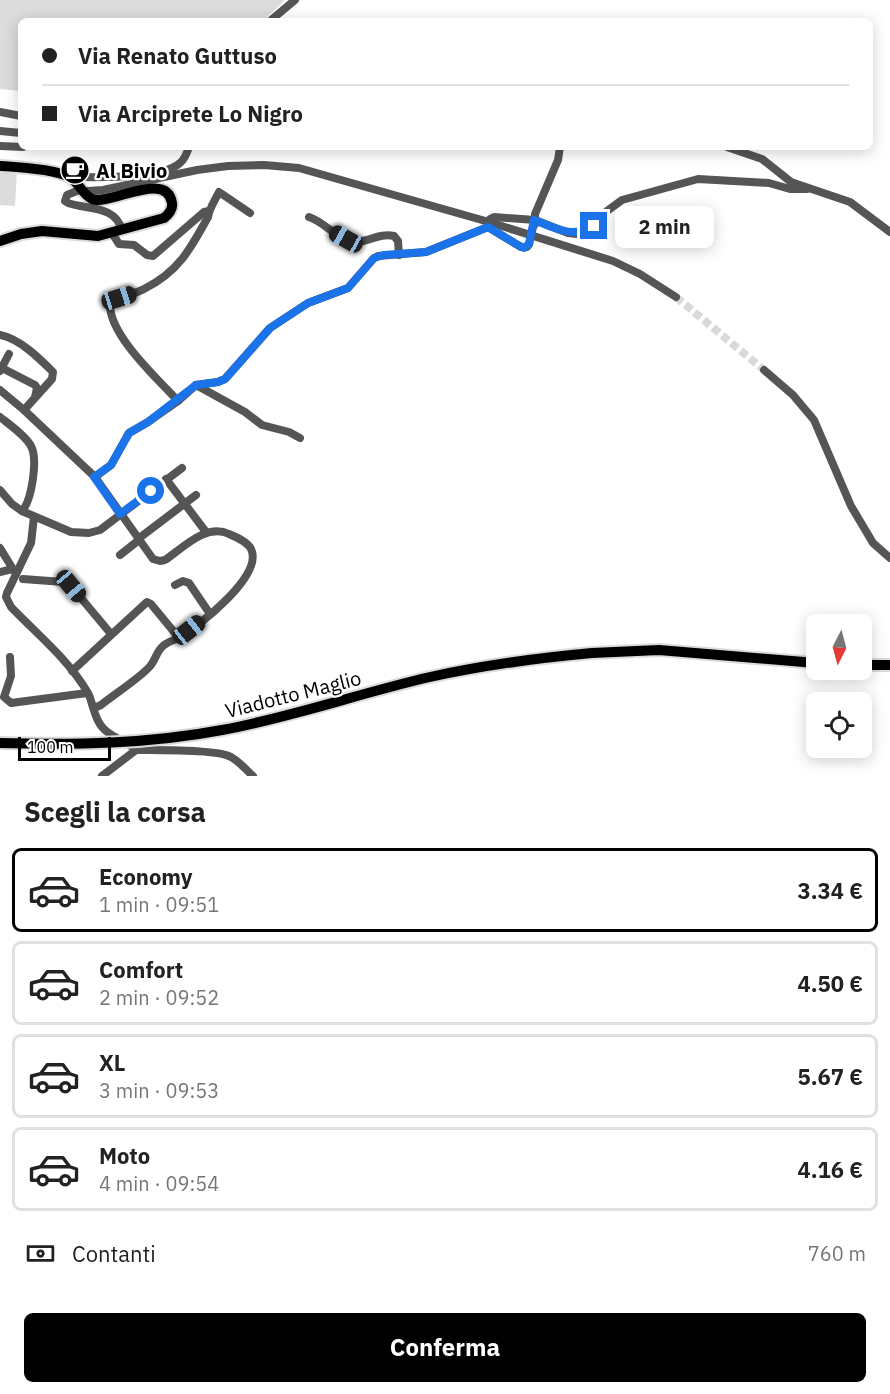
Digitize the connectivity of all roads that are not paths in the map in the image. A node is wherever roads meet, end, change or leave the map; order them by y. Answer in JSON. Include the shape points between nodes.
{"nodes":[{"id":1,"x":295,"y":0,"type":"edge"},
{"id":2,"x":274,"y":18,"type":"edge"},
{"id":3,"x":0,"y":112,"type":"edge"},
{"id":4,"x":18,"y":115,"type":"edge"},
{"id":5,"x":0,"y":131,"type":"edge"},
{"id":6,"x":11,"y":133,"type":"junction"},
{"id":7,"x":18,"y":133,"type":"edge"},
{"id":8,"x":18,"y":141,"type":"edge"},
{"id":9,"x":0,"y":146,"type":"edge"},
{"id":10,"x":18,"y":147,"type":"edge"},
{"id":11,"x":188,"y":150,"type":"edge"},
{"id":12,"x":560,"y":150,"type":"edge"},
{"id":13,"x":736,"y":150,"type":"edge"},
{"id":14,"x":0,"y":166,"type":"edge"},
{"id":15,"x":70,"y":177,"type":"junction"},
{"id":16,"x":807,"y":189,"type":"junction"},
{"id":17,"x":78,"y":191,"type":"dead end"},
{"id":18,"x":88,"y":191,"type":"dead end"},
{"id":19,"x":208,"y":211,"type":"junction"},
{"id":20,"x":249,"y":213,"type":"dead end"},
{"id":21,"x":309,"y":217,"type":"dead end"},
{"id":22,"x":534,"y":224,"type":"junction"},
{"id":23,"x":488,"y":225,"type":"junction"},
{"id":24,"x":117,"y":232,"type":"junction"},
{"id":25,"x":890,"y":232,"type":"edge"},
{"id":26,"x":0,"y":241,"type":"edge"},
{"id":27,"x":399,"y":255,"type":"junction"},
{"id":28,"x":676,"y":297,"type":"tunnel mouth"},
{"id":29,"x":0,"y":335,"type":"edge"},
{"id":30,"x":9,"y":354,"type":"dead end"},
{"id":31,"x":1,"y":370,"type":"edge"},
{"id":32,"x":764,"y":370,"type":"tunnel mouth"},
{"id":33,"x":196,"y":385,"type":"junction"},
{"id":34,"x":0,"y":390,"type":"edge"},
{"id":35,"x":35,"y":397,"type":"junction"},
{"id":36,"x":178,"y":401,"type":"junction"},
{"id":37,"x":24,"y":410,"type":"junction"},
{"id":38,"x":0,"y":417,"type":"edge"},
{"id":39,"x":300,"y":438,"type":"dead end"},
{"id":40,"x":182,"y":468,"type":"dead end"},
{"id":41,"x":94,"y":477,"type":"junction"},
{"id":42,"x":166,"y":479,"type":"junction"},
{"id":43,"x":0,"y":490,"type":"edge"},
{"id":44,"x":196,"y":495,"type":"dead end"},
{"id":45,"x":185,"y":504,"type":"junction"},
{"id":46,"x":22,"y":511,"type":"junction"},
{"id":47,"x":120,"y":514,"type":"junction"},
{"id":48,"x":34,"y":517,"type":"junction"},
{"id":49,"x":206,"y":532,"type":"junction"},
{"id":50,"x":139,"y":540,"type":"junction"},
{"id":51,"x":0,"y":548,"type":"edge"},
{"id":52,"x":120,"y":555,"type":"dead end"},
{"id":53,"x":890,"y":558,"type":"edge"},
{"id":54,"x":0,"y":572,"type":"edge"},
{"id":55,"x":17,"y":575,"type":"junction"},
{"id":56,"x":175,"y":585,"type":"dead end"},
{"id":57,"x":210,"y":614,"type":"junction"},
{"id":58,"x":111,"y":634,"type":"junction"},
{"id":59,"x":179,"y":638,"type":"junction"},
{"id":60,"x":10,"y":657,"type":"dead end"},
{"id":61,"x":806,"y":662,"type":"edge"},
{"id":62,"x":872,"y":665,"type":"edge"},
{"id":63,"x":890,"y":665,"type":"edge"},
{"id":64,"x":72,"y":671,"type":"junction"},
{"id":65,"x":87,"y":693,"type":"junction"},
{"id":66,"x":94,"y":708,"type":"junction"},
{"id":67,"x":0,"y":743,"type":"edge"},
{"id":68,"x":136,"y":750,"type":"junction"},
{"id":69,"x":102,"y":776,"type":"edge"},
{"id":70,"x":253,"y":776,"type":"edge"}],
"edges":[{"from":1,"to":2,"type":"street"},
{"from":3,"to":4,"type":"street"},
{"from":5,"to":6,"type":"street"},
{"from":6,"to":7,"type":"street"},
{"from":6,"to":8,"type":"street"},
{"from":9,"to":10,"type":"street"},
{"from":11,"to":15,"type":"street","via":[[182,162],[170,169],[129,177]]},
{"from":12,"to":22,"type":"street"},
{"from":13,"to":16,"type":"street","via":[[762,159],[791,182]]},
{"from":14,"to":15,"type":"main road"},
{"from":15,"to":24,"type":"main road","via":[[93,199],[157,188],[169,196],[171,210],[164,218]]},
{"from":16,"to":22,"type":"street","via":[[698,179],[622,200],[594,226],[577,234]]},
{"from":16,"to":25,"type":"street","via":[[850,202]]},
{"from":17,"to":24,"type":"street","via":[[67,195],[66,201],[111,213],[120,222]]},
{"from":18,"to":23,"type":"street","via":[[197,170],[238,165],[281,166],[325,174]]},
{"from":19,"to":20,"type":"street","via":[[219,192]]},
{"from":19,"to":24,"type":"street","via":[[153,256],[134,245],[119,244]]},
{"from":19,"to":36,"type":"street","via":[[208,218],[181,263],[158,283],[113,300],[110,306],[116,327],[130,348]]},
{"from":21,"to":27,"type":"street","via":[[350,241],[394,236]]},
{"from":22,"to":23,"type":"street","via":[[494,217]]},
{"from":22,"to":23,"type":"street","bridge":true,"via":[[526,247]]},
{"from":23,"to":27,"type":"street","via":[[426,252]]},
{"from":23,"to":28,"type":"street","via":[[613,261]]},
{"from":24,"to":26,"type":"main road","via":[[88,236],[42,231]]},
{"from":27,"to":33,"type":"street","via":[[374,258],[348,288],[308,303],[270,328],[225,379]]},
{"from":29,"to":35,"type":"street","via":[[25,347],[53,372],[52,379]]},
{"from":30,"to":31,"type":"street"},
{"from":31,"to":35,"type":"street","via":[[35,385]]},
{"from":32,"to":53,"type":"street","via":[[814,420],[851,506],[873,543]]},
{"from":33,"to":36,"type":"street"},
{"from":33,"to":39,"type":"street","via":[[262,425]]},
{"from":34,"to":37,"type":"street"},
{"from":35,"to":37,"type":"street"},
{"from":36,"to":41,"type":"street","via":[[129,433],[111,465]]},
{"from":37,"to":41,"type":"street"},
{"from":38,"to":46,"type":"street","via":[[31,445],[34,454],[30,500]]},
{"from":40,"to":42,"type":"street"},
{"from":41,"to":47,"type":"street"},
{"from":42,"to":45,"type":"street"},
{"from":42,"to":47,"type":"street"},
{"from":43,"to":46,"type":"street"},
{"from":44,"to":45,"type":"street"},
{"from":45,"to":49,"type":"street"},
{"from":45,"to":50,"type":"street"},
{"from":46,"to":48,"type":"street"},
{"from":47,"to":48,"type":"street","via":[[100,530],[79,534]]},
{"from":47,"to":50,"type":"street"},
{"from":48,"to":55,"type":"street","via":[[31,543]]},
{"from":49,"to":50,"type":"street","via":[[165,560],[157,561]]},
{"from":49,"to":57,"type":"street","via":[[222,531],[239,539],[253,556],[236,590]]},
{"from":50,"to":52,"type":"street"},
{"from":51,"to":55,"type":"street"},
{"from":54,"to":55,"type":"street"},
{"from":55,"to":58,"type":"street","via":[[71,586]]},
{"from":55,"to":64,"type":"street","via":[[6,597],[10,607]]},
{"from":56,"to":57,"type":"street","via":[[189,583]]},
{"from":57,"to":59,"type":"street"},
{"from":58,"to":59,"type":"street","via":[[149,602]]},
{"from":58,"to":64,"type":"street"},
{"from":59,"to":66,"type":"street","via":[[166,643],[151,665]]},
{"from":60,"to":65,"type":"street","via":[[11,676],[4,697],[11,703]]},
{"from":61,"to":67,"type":"main road","name":"Viadotto Maglio","bridge":true,"via":[[659,650],[528,658],[429,677],[223,730],[161,740]]},
{"from":62,"to":63,"type":"main road"},
{"from":64,"to":65,"type":"street"},
{"from":65,"to":66,"type":"street"},
{"from":66,"to":68,"type":"street","via":[[102,728]]},
{"from":68,"to":69,"type":"street"},
{"from":68,"to":70,"type":"street","via":[[227,755]]}]}
